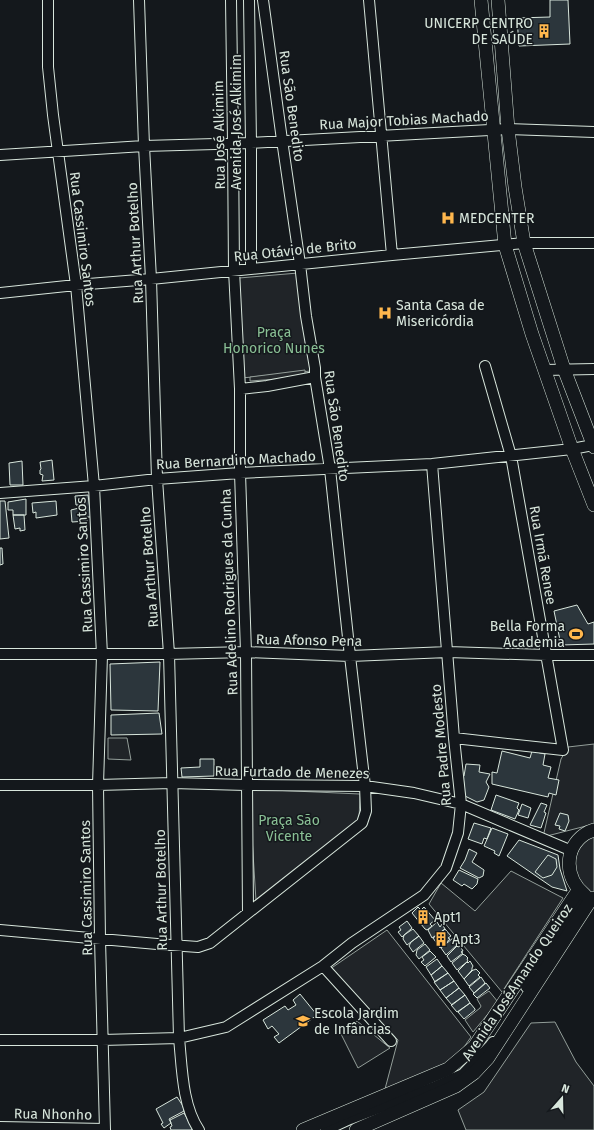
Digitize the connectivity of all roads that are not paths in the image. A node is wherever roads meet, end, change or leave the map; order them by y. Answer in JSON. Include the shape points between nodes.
{"nodes":[{"id":1,"x":48,"y":0,"type":"edge"},
{"id":2,"x":139,"y":0,"type":"edge"},
{"id":3,"x":231,"y":0,"type":"edge"},
{"id":4,"x":249,"y":0,"type":"edge"},
{"id":5,"x":263,"y":0,"type":"edge"},
{"id":6,"x":369,"y":0,"type":"edge"},
{"id":7,"x":481,"y":0,"type":"edge"},
{"id":8,"x":498,"y":0,"type":"edge"},
{"id":9,"x":508,"y":129,"type":"junction"},
{"id":10,"x":493,"y":130,"type":"junction"},
{"id":11,"x":594,"y":132,"type":"edge"},
{"id":12,"x":381,"y":136,"type":"junction"},
{"id":13,"x":282,"y":140,"type":"junction"},
{"id":14,"x":251,"y":142,"type":"junction"},
{"id":15,"x":233,"y":143,"type":"junction"},
{"id":16,"x":144,"y":146,"type":"junction"},
{"id":17,"x":57,"y":151,"type":"junction"},
{"id":18,"x":0,"y":155,"type":"edge"},
{"id":19,"x":524,"y":243,"type":"junction"},
{"id":20,"x":594,"y":243,"type":"edge"},
{"id":21,"x":505,"y":245,"type":"junction"},
{"id":22,"x":392,"y":255,"type":"junction"},
{"id":23,"x":300,"y":264,"type":"junction"},
{"id":24,"x":251,"y":268,"type":"junction"},
{"id":25,"x":234,"y":270,"type":"junction"},
{"id":26,"x":151,"y":279,"type":"junction"},
{"id":27,"x":76,"y":285,"type":"junction"},
{"id":28,"x":0,"y":293,"type":"edge"},
{"id":29,"x":551,"y":331,"type":"junction"},
{"id":30,"x":532,"y":334,"type":"junction"},
{"id":31,"x":485,"y":366,"type":"dead end"},
{"id":32,"x":564,"y":369,"type":"junction"},
{"id":33,"x":594,"y":369,"type":"edge"},
{"id":34,"x":544,"y":370,"type":"junction"},
{"id":35,"x":315,"y":377,"type":"junction"},
{"id":36,"x":240,"y":389,"type":"junction"},
{"id":37,"x":594,"y":446,"type":"edge"},
{"id":38,"x":572,"y":449,"type":"junction"},
{"id":39,"x":511,"y":456,"type":"junction"},
{"id":40,"x":432,"y":464,"type":"junction"},
{"id":41,"x":330,"y":469,"type":"junction"},
{"id":42,"x":240,"y":473,"type":"junction"},
{"id":43,"x":157,"y":479,"type":"junction"},
{"id":44,"x":94,"y":486,"type":"junction"},
{"id":45,"x":0,"y":494,"type":"edge"},
{"id":46,"x":594,"y":505,"type":"edge"},
{"id":47,"x":246,"y":652,"type":"junction"},
{"id":48,"x":448,"y":652,"type":"junction"},
{"id":49,"x":0,"y":654,"type":"edge"},
{"id":50,"x":102,"y":654,"type":"junction"},
{"id":51,"x":169,"y":654,"type":"junction"},
{"id":52,"x":594,"y":654,"type":"edge"},
{"id":53,"x":547,"y":655,"type":"junction"},
{"id":54,"x":350,"y":656,"type":"junction"},
{"id":55,"x":454,"y":738,"type":"junction"},
{"id":56,"x":172,"y":782,"type":"junction"},
{"id":57,"x":0,"y":785,"type":"edge"},
{"id":58,"x":98,"y":785,"type":"junction"},
{"id":59,"x":246,"y":785,"type":"junction"},
{"id":60,"x":365,"y":786,"type":"junction"},
{"id":61,"x":461,"y":804,"type":"junction"},
{"id":62,"x":594,"y":830,"type":"edge"},
{"id":63,"x":572,"y":851,"type":"junction"},
{"id":64,"x":587,"y":895,"type":"edge"},
{"id":65,"x":248,"y":913,"type":"junction"},
{"id":66,"x":0,"y":930,"type":"edge"},
{"id":67,"x":100,"y":939,"type":"junction"},
{"id":68,"x":176,"y":946,"type":"junction"},
{"id":69,"x":322,"y":966,"type":"junction"},
{"id":70,"x":179,"y":1038,"type":"junction"},
{"id":71,"x":0,"y":1040,"type":"edge"},
{"id":72,"x":102,"y":1040,"type":"junction"},
{"id":73,"x":391,"y":1041,"type":"dead end"},
{"id":74,"x":0,"y":1127,"type":"edge"},
{"id":75,"x":105,"y":1129,"type":"edge"},
{"id":76,"x":199,"y":1130,"type":"edge"},
{"id":77,"x":303,"y":1130,"type":"edge"},
{"id":78,"x":326,"y":1130,"type":"edge"},
{"id":79,"x":356,"y":1130,"type":"edge"}],
"edges":[{"from":1,"to":17,"type":"street","name":"Rua Cassimiro Santos","via":[[48,67]]},
{"from":2,"to":16,"type":"street","name":"Rua Arthur Botelho"},
{"from":3,"to":15,"type":"street","name":"Rua José Alkimim"},
{"from":4,"to":14,"type":"street","name":"Avenida José Alkimim"},
{"from":5,"to":13,"type":"street","name":"Rua São Benedito"},
{"from":6,"to":12,"type":"street"},
{"from":7,"to":10,"type":"main road"},
{"from":8,"to":9,"type":"main road"},
{"from":9,"to":10,"type":"street","name":"Rua Major Tobias Machado"},
{"from":9,"to":11,"type":"street","name":"Rua Major Tobias Machado"},
{"from":9,"to":19,"type":"main road","via":[[514,187]]},
{"from":10,"to":12,"type":"street","name":"Rua Major Tobias Machado"},
{"from":10,"to":21,"type":"main road"},
{"from":12,"to":13,"type":"street","name":"Rua Major Tobias Machado"},
{"from":12,"to":22,"type":"street"},
{"from":13,"to":14,"type":"street","name":"Rua Major Tobias Machado"},
{"from":13,"to":23,"type":"street","name":"Rua São Benedito"},
{"from":14,"to":15,"type":"street","name":"Rua Major Tobias Machado"},
{"from":14,"to":24,"type":"street","name":"Avenida José Alkimim"},
{"from":15,"to":16,"type":"street","name":"Rua Major Tobias Machado"},
{"from":15,"to":25,"type":"street","name":"Rua José Alkimim"},
{"from":16,"to":17,"type":"street","name":"Rua Major Tobias Machado"},
{"from":16,"to":26,"type":"street","name":"Rua Arthur Botelho"},
{"from":17,"to":18,"type":"street","name":"Rua Major Tobias Machado"},
{"from":17,"to":27,"type":"street","name":"Rua Cassimiro Santos"},
{"from":19,"to":20,"type":"street","name":"Rua Otávio de Brito"},
{"from":19,"to":21,"type":"street","name":"Rua Otávio de Brito"},
{"from":19,"to":29,"type":"main road"},
{"from":21,"to":22,"type":"street","name":"Rua Otávio de Brito"},
{"from":21,"to":30,"type":"main road"},
{"from":22,"to":23,"type":"street","name":"Rua Otávio de Brito"},
{"from":23,"to":24,"type":"street","name":"Rua Otávio de Brito"},
{"from":23,"to":35,"type":"street","name":"Rua São Benedito"},
{"from":24,"to":25,"type":"street","name":"Rua Otávio de Brito"},
{"from":25,"to":26,"type":"street","name":"Rua Otávio de Brito"},
{"from":25,"to":36,"type":"street","name":"Rua Adelino Rodrigues da Cunha"},
{"from":26,"to":27,"type":"street","name":"Rua Otávio de Brito"},
{"from":26,"to":43,"type":"street","name":"Rua Arthur Botelho"},
{"from":27,"to":28,"type":"street","name":"Rua Otávio de Brito"},
{"from":27,"to":44,"type":"street","name":"Rua Cassimiro Santos"},
{"from":29,"to":30,"type":"main road"},
{"from":29,"to":32,"type":"main road"},
{"from":30,"to":34,"type":"main road"},
{"from":31,"to":39,"type":"street","name":"Rua Irmã Renee"},
{"from":32,"to":33,"type":"street"},
{"from":32,"to":34,"type":"street"},
{"from":32,"to":37,"type":"main road"},
{"from":34,"to":38,"type":"main road"},
{"from":35,"to":36,"type":"street"},
{"from":35,"to":41,"type":"street","name":"Rua São Benedito"},
{"from":36,"to":42,"type":"street","name":"Rua Adelino Rodrigues da Cunha"},
{"from":37,"to":38,"type":"street","name":"Rua Bernardino Machado"},
{"from":38,"to":39,"type":"street","name":"Rua Bernardino Machado"},
{"from":38,"to":46,"type":"main road"},
{"from":39,"to":40,"type":"street","name":"Rua Bernardino Machado"},
{"from":39,"to":53,"type":"street","name":"Rua Irmã Renee"},
{"from":40,"to":41,"type":"street","name":"Rua Bernardino Machado"},
{"from":40,"to":48,"type":"street","name":"Rua Padre Modesto"},
{"from":41,"to":42,"type":"street","name":"Rua Bernardino Machado"},
{"from":41,"to":54,"type":"street","name":"Rua São Benedito"},
{"from":42,"to":43,"type":"street","name":"Rua Bernardino Machado"},
{"from":42,"to":47,"type":"street","name":"Rua Adelino Rodrigues da Cunha"},
{"from":43,"to":44,"type":"street","name":"Rua Bernardino Machado"},
{"from":43,"to":51,"type":"street","name":"Rua Arthur Botelho"},
{"from":44,"to":45,"type":"street","name":"Rua Bernardino Machado"},
{"from":44,"to":50,"type":"street","name":"Rua Cassimiro Santos"},
{"from":47,"to":51,"type":"street","name":"Rua Afonso Pena"},
{"from":47,"to":54,"type":"street","name":"Rua Afonso Pena"},
{"from":47,"to":59,"type":"street","name":"Rua Adelino Rodrigues da Cunha"},
{"from":48,"to":53,"type":"street","name":"Rua Afonso Pena"},
{"from":48,"to":54,"type":"street","name":"Rua Afonso Pena"},
{"from":48,"to":55,"type":"street","name":"Rua Padre Modesto"},
{"from":49,"to":50,"type":"street","name":"Rua Afonso Pena"},
{"from":50,"to":51,"type":"street","name":"Rua Afonso Pena"},
{"from":50,"to":58,"type":"street","name":"Rua Cassimiro Santos"},
{"from":51,"to":56,"type":"street","name":"Rua Arthur Botelho"},
{"from":52,"to":53,"type":"street","name":"Rua Afonso Pena"},
{"from":53,"to":55,"type":"street","name":"Rua Irmã Renee","via":[[564,750]]},
{"from":54,"to":60,"type":"street","name":"Rua São Benedito"},
{"from":55,"to":61,"type":"street","name":"Rua Padre Modesto"},
{"from":56,"to":58,"type":"street","name":"Rua Furtado de Menezes"},
{"from":56,"to":59,"type":"street","name":"Rua Furtado de Menezes"},
{"from":56,"to":68,"type":"street","name":"Rua Arthur Botelho"},
{"from":57,"to":58,"type":"street","name":"Rua Furtado de Menezes"},
{"from":58,"to":67,"type":"street","name":"Rua Cassimiro Santos"},
{"from":59,"to":60,"type":"street","name":"Rua Furtado de Menezes"},
{"from":59,"to":65,"type":"street","name":"Rua Adelino Rodrigues da Cunha"},
{"from":60,"to":61,"type":"street","name":"Rua Furtado de Menezes"},
{"from":60,"to":65,"type":"street","name":"Rua São Benedito","via":[[366,811],[362,823]]},
{"from":61,"to":63,"type":"street","name":"Rua Furtado de Menezes"},
{"from":61,"to":69,"type":"street","name":"Rua Padre Modesto","via":[[458,833],[446,868],[424,895]]},
{"from":62,"to":63,"type":"main road","via":[[577,841]]},
{"from":63,"to":64,"type":"main road","via":[[569,860],[573,881]]},
{"from":64,"to":77,"type":"main road","via":[[474,1047],[448,1070]]},
{"from":64,"to":78,"type":"street","via":[[490,1046],[463,1074]]},
{"from":64,"to":79,"type":"main road","name":"Avenida JoséAmando Queiroz","via":[[488,1058],[474,1073],[456,1086]]},
{"from":65,"to":68,"type":"street","name":"Rua São Benedito","via":[[210,943],[198,947]]},
{"from":66,"to":67,"type":"street","name":"Rua São Benedito"},
{"from":67,"to":68,"type":"street","name":"Rua São Benedito"},
{"from":67,"to":72,"type":"street","name":"Rua Cassimiro Santos"},
{"from":68,"to":70,"type":"street","name":"Rua Arthur Botelho"},
{"from":69,"to":70,"type":"street","name":"Rua Padre Modesto","via":[[226,1027]]},
{"from":69,"to":73,"type":"street"},
{"from":70,"to":72,"type":"street","name":"Rua Padre Modesto"},
{"from":70,"to":76,"type":"street","name":"Rua Arthur Botelho","via":[[187,1102]]},
{"from":71,"to":72,"type":"street","name":"Rua Padre Modesto"},
{"from":72,"to":75,"type":"street","name":"Rua Cassimiro Santos"},
{"from":74,"to":75,"type":"street","name":"Rua Nhonho"}]}
